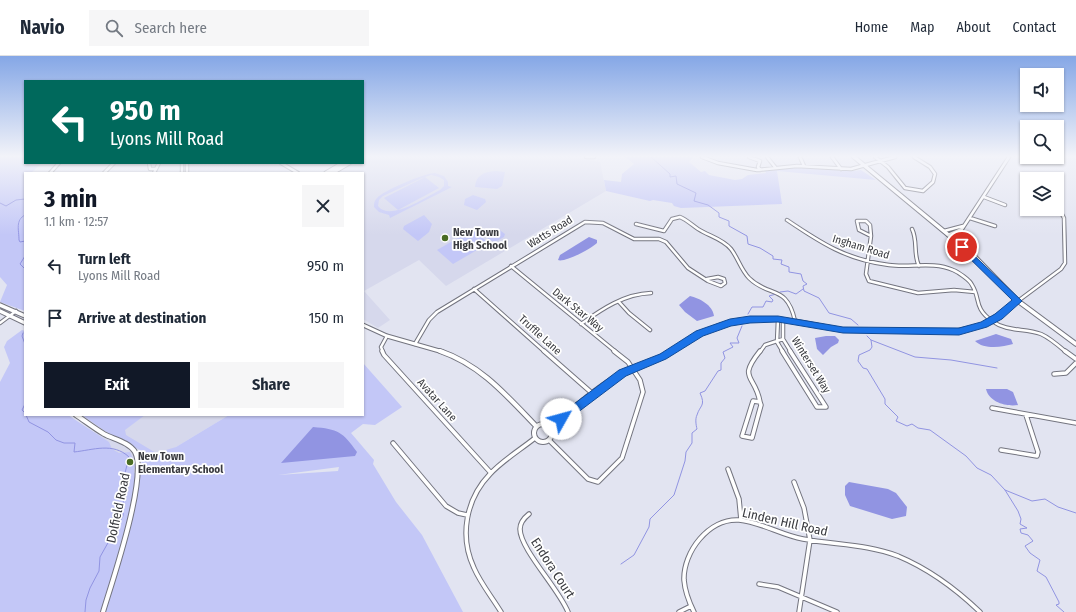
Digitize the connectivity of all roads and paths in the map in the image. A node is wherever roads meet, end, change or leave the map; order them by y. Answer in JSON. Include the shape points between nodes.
{"nodes":[{"id":1,"x":885,"y":183,"type":"edge"},
{"id":2,"x":900,"y":183,"type":"edge"},
{"id":3,"x":931,"y":183,"type":"edge"},
{"id":4,"x":993,"y":183,"type":"edge"},
{"id":5,"x":984,"y":197,"type":"junction"},
{"id":6,"x":1005,"y":205,"type":"dead end"},
{"id":7,"x":1063,"y":216,"type":"edge"},
{"id":8,"x":970,"y":218,"type":"junction"},
{"id":9,"x":787,"y":220,"type":"dead end"},
{"id":10,"x":636,"y":224,"type":"dead end"},
{"id":11,"x":963,"y":226,"type":"junction"},
{"id":12,"x":995,"y":226,"type":"dead end"},
{"id":13,"x":912,"y":229,"type":"dead end"},
{"id":14,"x":944,"y":231,"type":"junction"},
{"id":15,"x":948,"y":235,"type":"junction"},
{"id":16,"x":871,"y":236,"type":"junction"},
{"id":17,"x":868,"y":261,"type":"junction"},
{"id":18,"x":511,"y":266,"type":"junction"},
{"id":19,"x":919,"y":266,"type":"junction"},
{"id":20,"x":707,"y":279,"type":"junction"},
{"id":21,"x":474,"y":289,"type":"junction"},
{"id":22,"x":975,"y":292,"type":"junction"},
{"id":23,"x":651,"y":293,"type":"dead end"},
{"id":24,"x":1018,"y":301,"type":"junction"},
{"id":25,"x":619,"y":302,"type":"junction"},
{"id":26,"x":0,"y":305,"type":"edge"},
{"id":27,"x":0,"y":311,"type":"edge"},
{"id":28,"x":16,"y":311,"type":"junction"},
{"id":29,"x":11,"y":315,"type":"junction"},
{"id":30,"x":24,"y":315,"type":"edge"},
{"id":31,"x":778,"y":319,"type":"junction"},
{"id":32,"x":783,"y":320,"type":"junction"},
{"id":33,"x":795,"y":321,"type":"junction"},
{"id":34,"x":992,"y":321,"type":"junction"},
{"id":35,"x":24,"y":322,"type":"edge"},
{"id":36,"x":0,"y":323,"type":"edge"},
{"id":37,"x":581,"y":324,"type":"junction"},
{"id":38,"x":364,"y":325,"type":"edge"},
{"id":39,"x":650,"y":330,"type":"dead end"},
{"id":40,"x":386,"y":336,"type":"junction"},
{"id":41,"x":783,"y":339,"type":"junction"},
{"id":42,"x":777,"y":342,"type":"junction"},
{"id":43,"x":415,"y":344,"type":"junction"},
{"id":44,"x":1076,"y":344,"type":"edge"},
{"id":45,"x":1076,"y":359,"type":"edge"},
{"id":46,"x":1076,"y":363,"type":"edge"},
{"id":47,"x":633,"y":368,"type":"junction"},
{"id":48,"x":1054,"y":374,"type":"dead end"},
{"id":49,"x":593,"y":394,"type":"junction"},
{"id":50,"x":761,"y":402,"type":"junction"},
{"id":51,"x":992,"y":408,"type":"dead end"},
{"id":52,"x":1026,"y":415,"type":"junction"},
{"id":53,"x":77,"y":416,"type":"edge"},
{"id":54,"x":1076,"y":424,"type":"edge"},
{"id":55,"x":536,"y":426,"type":"junction"},
{"id":56,"x":550,"y":427,"type":"junction"},
{"id":57,"x":535,"y":438,"type":"junction"},
{"id":58,"x":549,"y":440,"type":"junction"},
{"id":59,"x":393,"y":443,"type":"dead end"},
{"id":60,"x":1001,"y":450,"type":"dead end"},
{"id":61,"x":728,"y":469,"type":"dead end"},
{"id":62,"x":491,"y":473,"type":"junction"},
{"id":63,"x":794,"y":482,"type":"dead end"},
{"id":64,"x":529,"y":514,"type":"dead end"},
{"id":65,"x":467,"y":515,"type":"junction"},
{"id":66,"x":741,"y":520,"type":"junction"},
{"id":67,"x":810,"y":540,"type":"junction"},
{"id":68,"x":759,"y":584,"type":"dead end"},
{"id":69,"x":801,"y":597,"type":"junction"},
{"id":70,"x":691,"y":606,"type":"junction"},
{"id":71,"x":103,"y":612,"type":"edge"},
{"id":72,"x":501,"y":612,"type":"edge"},
{"id":73,"x":568,"y":612,"type":"edge"},
{"id":74,"x":679,"y":612,"type":"edge"},
{"id":75,"x":694,"y":612,"type":"edge"},
{"id":76,"x":799,"y":612,"type":"edge"},
{"id":77,"x":837,"y":612,"type":"edge"},
{"id":78,"x":980,"y":612,"type":"edge"}],
"edges":[{"from":1,"to":14,"type":"main road"},
{"from":2,"to":3,"type":"street","via":[[913,190],[923,191]]},
{"from":4,"to":5,"type":"street"},
{"from":5,"to":6,"type":"street"},
{"from":5,"to":8,"type":"street"},
{"from":7,"to":24,"type":"street","via":[[1065,263],[1050,278]]},
{"from":8,"to":11,"type":"street"},
{"from":8,"to":12,"type":"street"},
{"from":9,"to":17,"type":"street","name":"Ingham Road","via":[[830,248]]},
{"from":10,"to":33,"type":"street","via":[[664,231],[672,218],[680,217],[719,239],[732,251],[751,280],[784,297],[793,308]]},
{"from":11,"to":14,"type":"street"},
{"from":11,"to":15,"type":"street","via":[[962,229]]},
{"from":13,"to":19,"type":"street","via":[[916,238],[914,257]]},
{"from":14,"to":15,"type":"main road"},
{"from":15,"to":24,"type":"main road","via":[[982,264]]},
{"from":16,"to":16,"type":"street","via":[[869,223],[857,221],[859,230]]},
{"from":16,"to":17,"type":"street"},
{"from":17,"to":19,"type":"street","name":"Ingham Road","via":[[896,266]]},
{"from":17,"to":22,"type":"street","via":[[866,277],[872,282],[918,293],[948,290]]},
{"from":18,"to":20,"type":"street","name":"Watts Road","via":[[581,223],[596,221],[634,239],[666,242],[688,268]]},
{"from":18,"to":21,"type":"street","name":"Watts Road"},
{"from":18,"to":37,"type":"street","name":"Dark Star Way"},
{"from":19,"to":22,"type":"street","name":"Ingham Road","via":[[953,270],[968,281]]},
{"from":20,"to":20,"type":"street","name":"Watts Road","via":[[719,286],[725,283],[724,279],[720,278]]},
{"from":21,"to":43,"type":"street","name":"Watts Road","via":[[433,316]]},
{"from":21,"to":49,"type":"street","name":"Truffle Lane"},
{"from":22,"to":34,"type":"street","via":[[978,307]]},
{"from":23,"to":25,"type":"street","via":[[638,294]]},
{"from":24,"to":34,"type":"street"},
{"from":24,"to":44,"type":"main road"},
{"from":25,"to":37,"type":"street","via":[[602,309]]},
{"from":25,"to":39,"type":"street","via":[[628,313]]},
{"from":26,"to":28,"type":"main road"},
{"from":27,"to":29,"type":"main road"},
{"from":28,"to":29,"type":"street"},
{"from":28,"to":30,"type":"main road"},
{"from":29,"to":35,"type":"main road"},
{"from":29,"to":36,"type":"street"},
{"from":31,"to":32,"type":"street"},
{"from":31,"to":42,"type":"street","name":"Winterset Way"},
{"from":31,"to":47,"type":"street","via":[[750,319],[720,325],[663,357]]},
{"from":32,"to":33,"type":"street"},
{"from":32,"to":41,"type":"street","name":"Winterset Way"},
{"from":33,"to":34,"type":"street","via":[[843,330],[940,332],[968,330]]},
{"from":34,"to":45,"type":"street","via":[[1010,330],[1043,335]]},
{"from":37,"to":47,"type":"street","name":"Dark Star Way"},
{"from":38,"to":40,"type":"street"},
{"from":40,"to":43,"type":"street"},
{"from":40,"to":62,"type":"street","name":"Avatar Lane","via":[[381,347],[384,355]]},
{"from":41,"to":42,"type":"street"},
{"from":41,"to":42,"type":"street","name":"Winterset Way","via":[[826,407],[817,407]]},
{"from":42,"to":50,"type":"street","via":[[765,345],[748,368],[750,379]]},
{"from":43,"to":55,"type":"street","via":[[450,354],[473,366]]},
{"from":46,"to":48,"type":"street","via":[[1066,373]]},
{"from":47,"to":49,"type":"street","via":[[613,378]]},
{"from":47,"to":58,"type":"street","via":[[642,386],[640,405],[622,458],[602,479],[598,482],[591,481]]},
{"from":49,"to":56,"type":"street"},
{"from":50,"to":50,"type":"street","via":[[752,438],[742,436],[753,401]]},
{"from":51,"to":52,"type":"street"},
{"from":52,"to":54,"type":"street"},
{"from":52,"to":60,"type":"street","via":[[1038,452],[1037,456]]},
{"from":53,"to":71,"type":"street","name":"Dolfield Road","via":[[133,450],[138,460],[128,522]]},
{"from":55,"to":56,"type":"street","via":[[544,424]]},
{"from":55,"to":57,"type":"street","via":[[533,432]]},
{"from":56,"to":58,"type":"street","via":[[553,434]]},
{"from":57,"to":58,"type":"street","via":[[542,442]]},
{"from":57,"to":62,"type":"street"},
{"from":59,"to":65,"type":"street","via":[[446,506]]},
{"from":61,"to":66,"type":"street","via":[[739,498]]},
{"from":62,"to":65,"type":"street","via":[[479,489]]},
{"from":63,"to":67,"type":"street","via":[[804,508]]},
{"from":64,"to":73,"type":"street","name":"Endora Court","via":[[520,526],[522,538],[562,597]]},
{"from":65,"to":72,"type":"street","via":[[465,531],[468,554],[475,571]]},
{"from":66,"to":67,"type":"street","name":"Linden Hill Road"},
{"from":66,"to":70,"type":"street","name":"Linden Hill Road","via":[[716,525],[696,542],[690,551],[684,579]]},
{"from":67,"to":69,"type":"street"},
{"from":67,"to":78,"type":"street","name":"Linden Hill Road","via":[[855,544],[884,551],[939,579]]},
{"from":68,"to":69,"type":"street","via":[[778,587]]},
{"from":69,"to":76,"type":"street"},
{"from":69,"to":77,"type":"street"},
{"from":70,"to":74,"type":"street"},
{"from":70,"to":75,"type":"street","name":"Linden Hill Road"}]}
